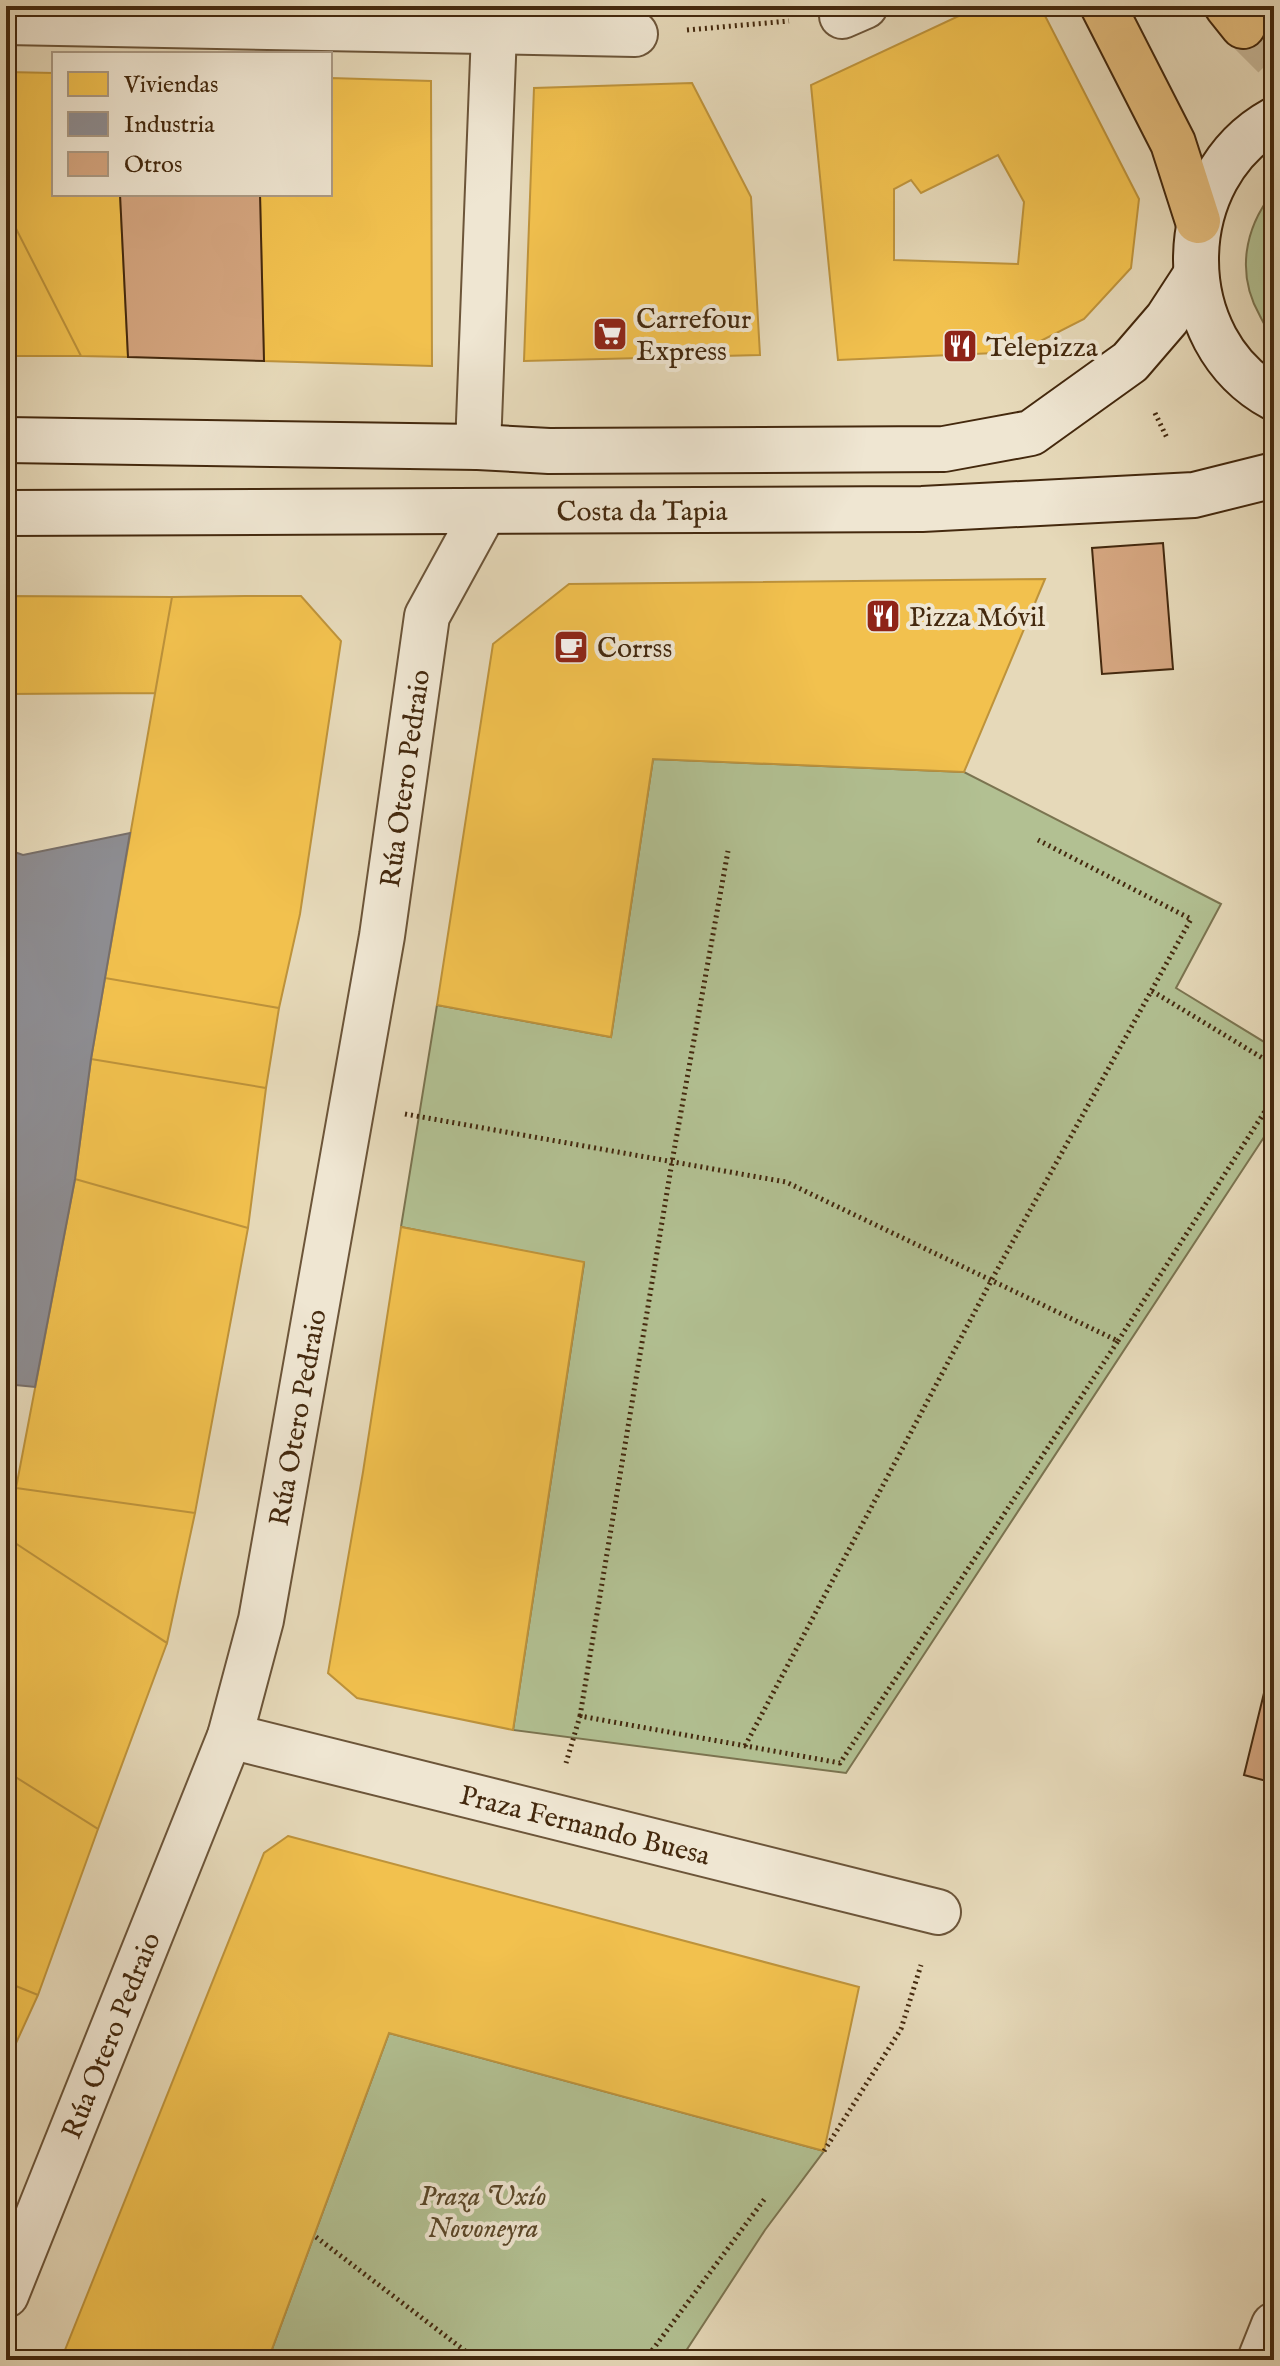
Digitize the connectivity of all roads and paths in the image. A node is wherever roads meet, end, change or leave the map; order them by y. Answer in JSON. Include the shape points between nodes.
{"nodes":[{"id":1,"x":1103,"y":6,"type":"edge"},
{"id":2,"x":854,"y":11,"type":"edge"},
{"id":3,"x":6,"y":22,"type":"edge"},
{"id":4,"x":494,"y":32,"type":"junction"},
{"id":5,"x":635,"y":34,"type":"joint"},
{"id":6,"x":1274,"y":120,"type":"edge"},
{"id":7,"x":1198,"y":221,"type":"junction"},
{"id":8,"x":1195,"y":276,"type":"junction"},
{"id":9,"x":1130,"y":362,"type":"junction"},
{"id":10,"x":1274,"y":398,"type":"edge"},
{"id":11,"x":6,"y":440,"type":"edge"},
{"id":12,"x":478,"y":447,"type":"junction"},
{"id":13,"x":1274,"y":475,"type":"edge"},
{"id":14,"x":1194,"y":495,"type":"junction"},
{"id":15,"x":484,"y":512,"type":"junction"},
{"id":16,"x":6,"y":513,"type":"edge"},
{"id":17,"x":1038,"y":840,"type":"dead end"},
{"id":18,"x":728,"y":851,"type":"dead end"},
{"id":19,"x":1151,"y":991,"type":"junction"},
{"id":20,"x":1274,"y":1065,"type":"edge"},
{"id":21,"x":1274,"y":1097,"type":"edge"},
{"id":22,"x":353,"y":1103,"type":"junction"},
{"id":23,"x":672,"y":1162,"type":"junction"},
{"id":24,"x":991,"y":1281,"type":"junction"},
{"id":25,"x":1118,"y":1341,"type":"junction"},
{"id":26,"x":580,"y":1716,"type":"junction"},
{"id":27,"x":230,"y":1736,"type":"junction"},
{"id":28,"x":745,"y":1746,"type":"junction"},
{"id":29,"x":550,"y":1816,"type":"junction"},
{"id":30,"x":938,"y":1912,"type":"joint"},
{"id":31,"x":824,"y":2151,"type":"dead end"},
{"id":32,"x":766,"y":2197,"type":"dead end"},
{"id":33,"x":316,"y":2237,"type":"dead end"},
{"id":34,"x":6,"y":2295,"type":"edge"},
{"id":35,"x":1274,"y":2325,"type":"edge"},
{"id":36,"x":477,"y":2360,"type":"edge"},
{"id":37,"x":645,"y":2360,"type":"edge"},
{"id":38,"x":1260,"y":2360,"type":"edge"}],
"edges":[{"from":1,"to":7,"type":"highway","via":[[1173,143]]},
{"from":2,"to":5,"type":"path"},
{"from":3,"to":4,"type":"street"},
{"from":4,"to":5,"type":"street"},
{"from":4,"to":12,"type":"street"},
{"from":6,"to":7,"type":"street","via":[[1256,130],[1220,170]]},
{"from":7,"to":8,"type":"street"},
{"from":8,"to":9,"type":"street"},
{"from":8,"to":10,"type":"street","via":[[1207,321],[1230,361]]},
{"from":9,"to":12,"type":"street","via":[[1031,433],[944,449]]},
{"from":9,"to":14,"type":"path"},
{"from":11,"to":12,"type":"street"},
{"from":13,"to":14,"type":"street","name":"Costa da Tapia"},
{"from":14,"to":15,"type":"street","name":"Costa da Tapia","via":[[922,509]]},
{"from":15,"to":16,"type":"street","name":"Costa da Tapia"},
{"from":15,"to":22,"type":"street","name":"Rúa Otero Pedraio","via":[[427,616]]},
{"from":17,"to":19,"type":"path","via":[[1191,919]]},
{"from":18,"to":23,"type":"path"},
{"from":19,"to":20,"type":"path"},
{"from":19,"to":24,"type":"path"},
{"from":21,"to":25,"type":"path"},
{"from":22,"to":23,"type":"path"},
{"from":22,"to":27,"type":"street","name":"Rúa Otero Pedraio","via":[[261,1620]]},
{"from":23,"to":24,"type":"path","via":[[786,1182]]},
{"from":23,"to":26,"type":"path"},
{"from":24,"to":25,"type":"path"},
{"from":24,"to":28,"type":"path"},
{"from":25,"to":28,"type":"path","via":[[840,1763]]},
{"from":26,"to":28,"type":"path"},
{"from":26,"to":29,"type":"path"},
{"from":27,"to":29,"type":"street","name":"Praza Fernando Buesa"},
{"from":27,"to":34,"type":"street","name":"Rúa Otero Pedraio"},
{"from":29,"to":30,"type":"street","name":"Praza Fernando Buesa"},
{"from":30,"to":31,"type":"path","via":[[901,2029]]},
{"from":32,"to":37,"type":"path"},
{"from":33,"to":36,"type":"path"},
{"from":35,"to":38,"type":"street"}]}
